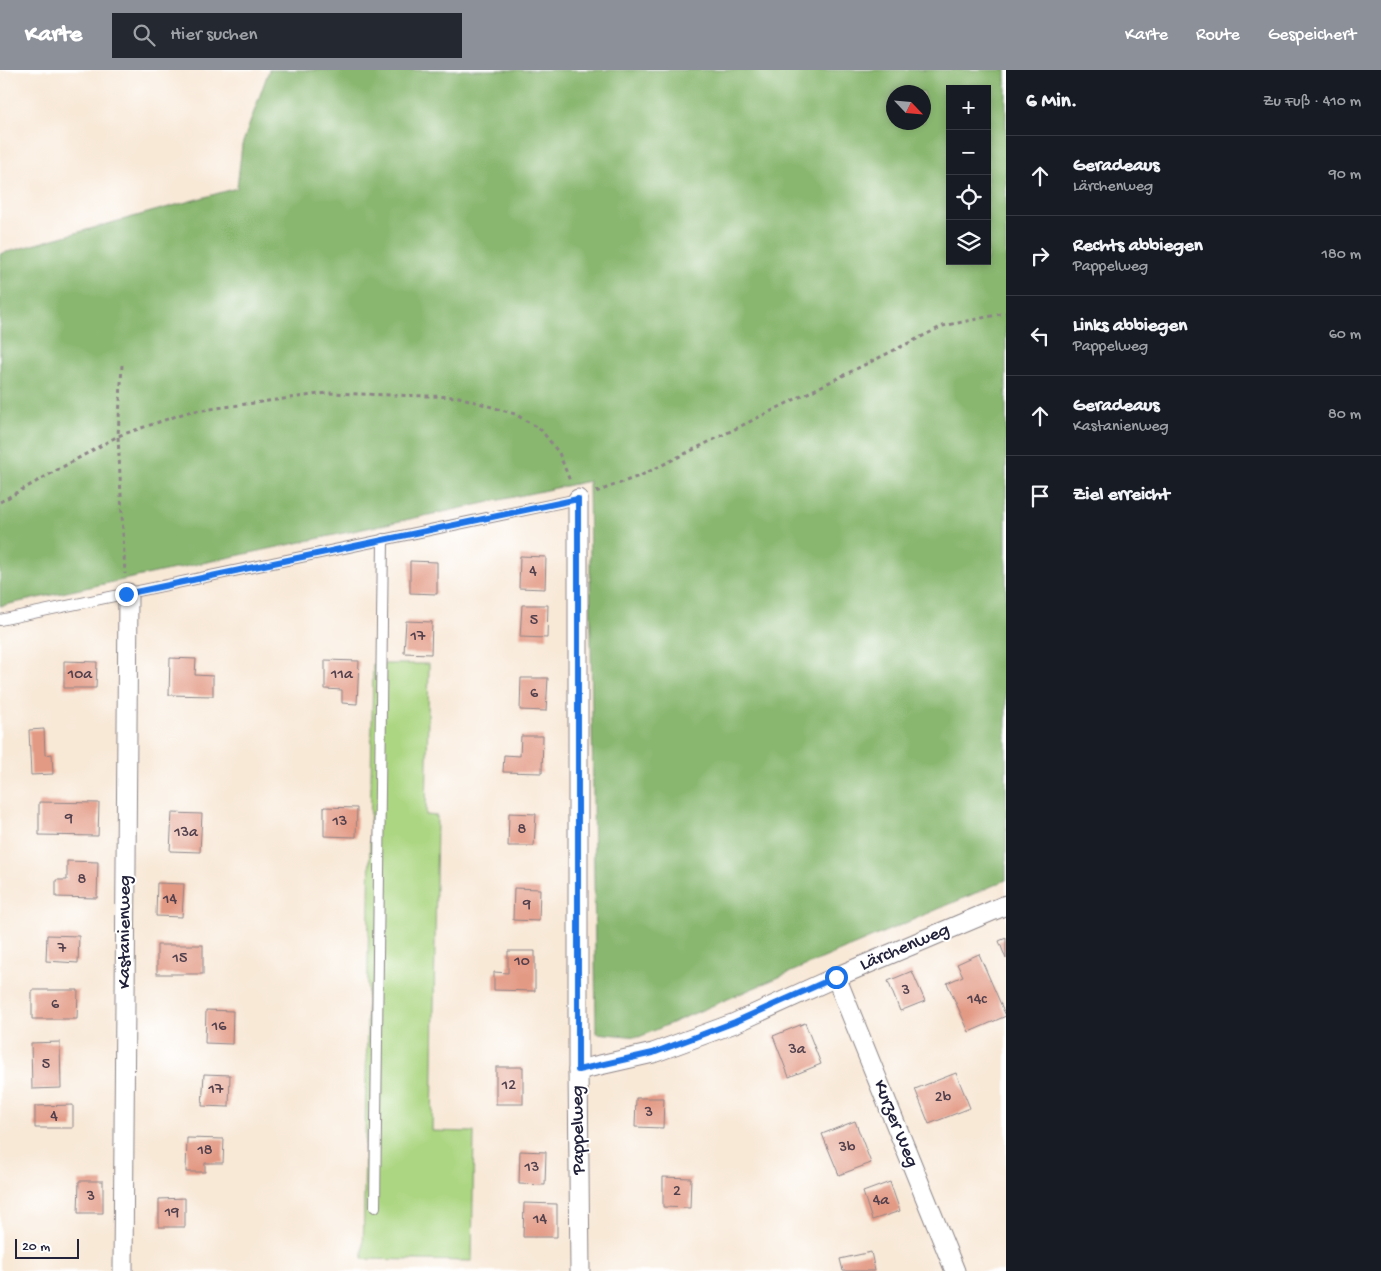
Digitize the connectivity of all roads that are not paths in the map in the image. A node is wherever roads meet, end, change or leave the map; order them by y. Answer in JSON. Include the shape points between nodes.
{"nodes":[{"id":1,"x":578,"y":499,"type":"joint"},
{"id":2,"x":383,"y":539,"type":"junction"},
{"id":3,"x":127,"y":593,"type":"junction"},
{"id":4,"x":0,"y":620,"type":"edge"},
{"id":5,"x":1006,"y":905,"type":"edge"},
{"id":6,"x":836,"y":977,"type":"junction"},
{"id":7,"x":578,"y":1070,"type":"junction"},
{"id":8,"x":375,"y":1207,"type":"dead end"},
{"id":9,"x":123,"y":1271,"type":"edge"},
{"id":10,"x":580,"y":1271,"type":"edge"},
{"id":11,"x":955,"y":1271,"type":"edge"}],
"edges":[{"from":1,"to":2,"type":"lane"},
{"from":1,"to":7,"type":"street","name":"Pappelweg"},
{"from":2,"to":3,"type":"lane"},
{"from":2,"to":8,"type":"lane"},
{"from":3,"to":4,"type":"lane"},
{"from":3,"to":9,"type":"street","name":"Kastanienweg"},
{"from":5,"to":6,"type":"street","name":"Lärchenweg"},
{"from":6,"to":7,"type":"street","name":"Lärchenweg","via":[[735,1022],[653,1053]]},
{"from":6,"to":11,"type":"street","name":"Kurzer Weg"},
{"from":7,"to":10,"type":"street","name":"Pappelweg"}]}
